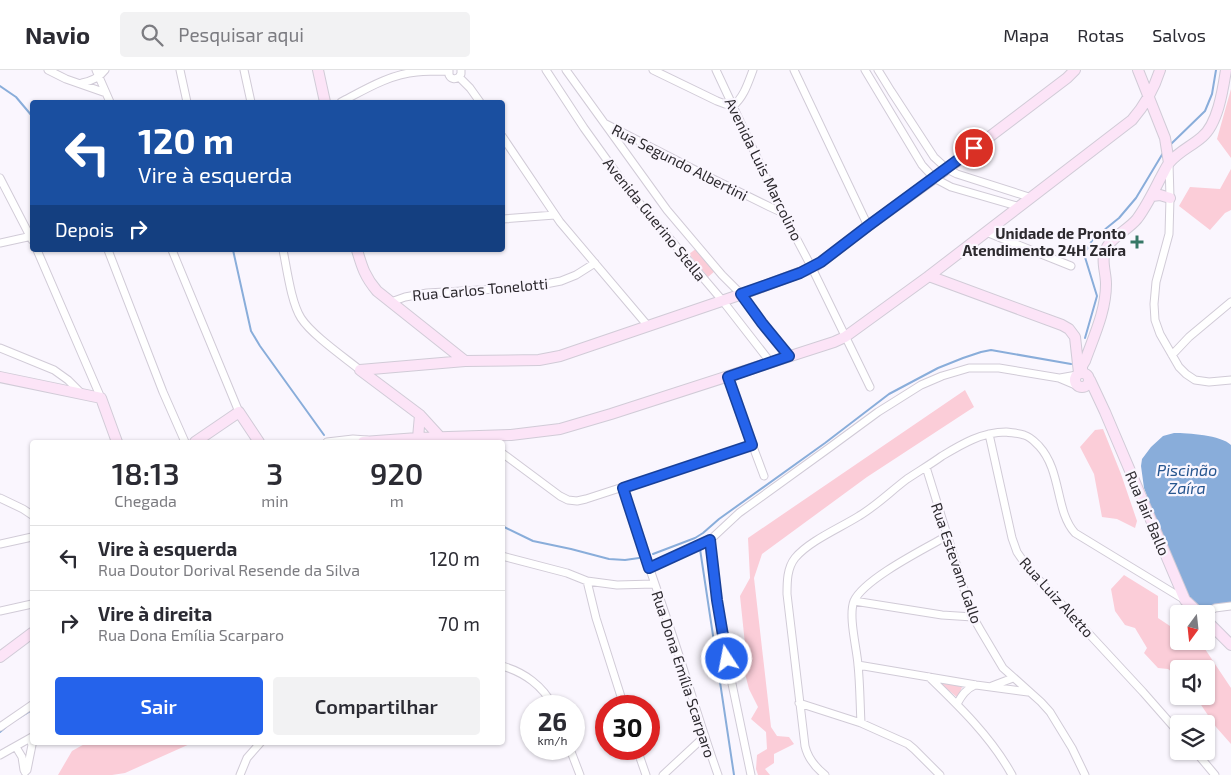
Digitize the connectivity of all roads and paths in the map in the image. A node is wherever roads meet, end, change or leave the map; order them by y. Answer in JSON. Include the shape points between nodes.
{"nodes":[{"id":1,"x":48,"y":70,"type":"edge"},
{"id":2,"x":105,"y":70,"type":"edge"},
{"id":3,"x":180,"y":70,"type":"edge"},
{"id":4,"x":244,"y":70,"type":"edge"},
{"id":5,"x":318,"y":70,"type":"edge"},
{"id":6,"x":546,"y":70,"type":"edge"},
{"id":7,"x":566,"y":70,"type":"edge"},
{"id":8,"x":653,"y":70,"type":"edge"},
{"id":9,"x":716,"y":70,"type":"edge"},
{"id":10,"x":753,"y":70,"type":"edge"},
{"id":11,"x":794,"y":70,"type":"edge"},
{"id":12,"x":865,"y":70,"type":"edge"},
{"id":13,"x":878,"y":70,"type":"edge"},
{"id":14,"x":1076,"y":70,"type":"edge"},
{"id":15,"x":1138,"y":70,"type":"edge"},
{"id":16,"x":1160,"y":70,"type":"edge"},
{"id":17,"x":1226,"y":70,"type":"edge"},
{"id":18,"x":449,"y":71,"type":"edge"},
{"id":19,"x":98,"y":73,"type":"edge"},
{"id":20,"x":460,"y":74,"type":"edge"},
{"id":21,"x":79,"y":83,"type":"junction"},
{"id":22,"x":106,"y":93,"type":"junction"},
{"id":23,"x":1149,"y":96,"type":"junction"},
{"id":24,"x":109,"y":100,"type":"edge"},
{"id":25,"x":187,"y":100,"type":"edge"},
{"id":26,"x":251,"y":100,"type":"edge"},
{"id":27,"x":325,"y":100,"type":"edge"},
{"id":28,"x":345,"y":100,"type":"edge"},
{"id":29,"x":479,"y":100,"type":"edge"},
{"id":30,"x":733,"y":106,"type":"junction"},
{"id":31,"x":603,"y":123,"type":"junction"},
{"id":32,"x":505,"y":140,"type":"edge"},
{"id":33,"x":1169,"y":163,"type":"junction"},
{"id":34,"x":947,"y":169,"type":"junction"},
{"id":35,"x":0,"y":178,"type":"edge"},
{"id":36,"x":934,"y":178,"type":"junction"},
{"id":37,"x":1152,"y":196,"type":"junction"},
{"id":38,"x":1032,"y":198,"type":"junction"},
{"id":39,"x":1170,"y":198,"type":"junction"},
{"id":40,"x":1020,"y":207,"type":"junction"},
{"id":41,"x":783,"y":213,"type":"junction"},
{"id":42,"x":555,"y":215,"type":"junction"},
{"id":43,"x":505,"y":219,"type":"edge"},
{"id":44,"x":868,"y":226,"type":"junction"},
{"id":45,"x":986,"y":232,"type":"junction"},
{"id":46,"x":30,"y":234,"type":"edge"},
{"id":47,"x":30,"y":238,"type":"edge"},
{"id":48,"x":0,"y":243,"type":"edge"},
{"id":49,"x":38,"y":252,"type":"edge"},
{"id":50,"x":109,"y":252,"type":"edge"},
{"id":51,"x":173,"y":252,"type":"edge"},
{"id":52,"x":283,"y":252,"type":"edge"},
{"id":53,"x":358,"y":252,"type":"edge"},
{"id":54,"x":595,"y":263,"type":"junction"},
{"id":55,"x":1071,"y":266,"type":"dead end"},
{"id":56,"x":812,"y":268,"type":"junction"},
{"id":57,"x":929,"y":276,"type":"junction"},
{"id":58,"x":741,"y":294,"type":"junction"},
{"id":59,"x":722,"y":300,"type":"junction"},
{"id":60,"x":391,"y":302,"type":"junction"},
{"id":61,"x":1231,"y":302,"type":"edge"},
{"id":62,"x":648,"y":326,"type":"junction"},
{"id":63,"x":845,"y":337,"type":"junction"},
{"id":64,"x":0,"y":348,"type":"edge"},
{"id":65,"x":1172,"y":355,"type":"junction"},
{"id":66,"x":789,"y":356,"type":"junction"},
{"id":67,"x":465,"y":361,"type":"junction"},
{"id":68,"x":771,"y":362,"type":"junction"},
{"id":69,"x":394,"y":367,"type":"junction"},
{"id":70,"x":360,"y":370,"type":"junction"},
{"id":71,"x":0,"y":377,"type":"edge"},
{"id":72,"x":728,"y":377,"type":"junction"},
{"id":73,"x":1059,"y":378,"type":"junction"},
{"id":74,"x":1082,"y":378,"type":"junction"},
{"id":75,"x":1231,"y":380,"type":"edge"},
{"id":76,"x":374,"y":381,"type":"junction"},
{"id":77,"x":870,"y":387,"type":"dead end"},
{"id":78,"x":83,"y":395,"type":"junction"},
{"id":79,"x":101,"y":398,"type":"junction"},
{"id":80,"x":239,"y":412,"type":"junction"},
{"id":81,"x":420,"y":415,"type":"junction"},
{"id":82,"x":989,"y":434,"type":"junction"},
{"id":83,"x":418,"y":438,"type":"junction"},
{"id":84,"x":441,"y":438,"type":"junction"},
{"id":85,"x":117,"y":440,"type":"edge"},
{"id":86,"x":183,"y":440,"type":"edge"},
{"id":87,"x":198,"y":440,"type":"edge"},
{"id":88,"x":259,"y":440,"type":"edge"},
{"id":89,"x":344,"y":440,"type":"edge"},
{"id":90,"x":358,"y":440,"type":"edge"},
{"id":91,"x":394,"y":440,"type":"edge"},
{"id":92,"x":486,"y":440,"type":"edge"},
{"id":93,"x":752,"y":445,"type":"junction"},
{"id":94,"x":505,"y":455,"type":"edge"},
{"id":95,"x":926,"y":467,"type":"junction"},
{"id":96,"x":764,"y":476,"type":"dead end"},
{"id":97,"x":623,"y":488,"type":"junction"},
{"id":98,"x":0,"y":498,"type":"edge"},
{"id":99,"x":30,"y":514,"type":"edge"},
{"id":100,"x":947,"y":536,"type":"junction"},
{"id":101,"x":30,"y":537,"type":"edge"},
{"id":102,"x":710,"y":540,"type":"junction"},
{"id":103,"x":0,"y":544,"type":"edge"},
{"id":104,"x":505,"y":557,"type":"edge"},
{"id":105,"x":649,"y":568,"type":"junction"},
{"id":106,"x":586,"y":581,"type":"junction"},
{"id":107,"x":654,"y":584,"type":"junction"},
{"id":108,"x":1184,"y":600,"type":"junction"},
{"id":109,"x":854,"y":601,"type":"junction"},
{"id":110,"x":30,"y":604,"type":"edge"},
{"id":111,"x":1190,"y":605,"type":"edge"},
{"id":112,"x":1231,"y":606,"type":"edge"},
{"id":113,"x":1215,"y":608,"type":"edge"},
{"id":114,"x":0,"y":611,"type":"edge"},
{"id":115,"x":973,"y":617,"type":"junction"},
{"id":116,"x":1215,"y":629,"type":"edge"},
{"id":117,"x":30,"y":634,"type":"edge"},
{"id":118,"x":1231,"y":645,"type":"edge"},
{"id":119,"x":0,"y":657,"type":"edge"},
{"id":120,"x":858,"y":665,"type":"junction"},
{"id":121,"x":505,"y":667,"type":"edge"},
{"id":122,"x":928,"y":676,"type":"junction"},
{"id":123,"x":1013,"y":678,"type":"junction"},
{"id":124,"x":976,"y":685,"type":"junction"},
{"id":125,"x":992,"y":686,"type":"junction"},
{"id":126,"x":1030,"y":692,"type":"junction"},
{"id":127,"x":547,"y":695,"type":"edge"},
{"id":128,"x":620,"y":695,"type":"edge"},
{"id":129,"x":799,"y":703,"type":"junction"},
{"id":130,"x":957,"y":704,"type":"junction"},
{"id":131,"x":30,"y":706,"type":"edge"},
{"id":132,"x":861,"y":723,"type":"junction"},
{"id":133,"x":1170,"y":723,"type":"edge"},
{"id":134,"x":0,"y":727,"type":"edge"},
{"id":135,"x":705,"y":736,"type":"junction"},
{"id":136,"x":30,"y":739,"type":"edge"},
{"id":137,"x":32,"y":745,"type":"edge"},
{"id":138,"x":258,"y":745,"type":"edge"},
{"id":139,"x":16,"y":747,"type":"junction"},
{"id":140,"x":0,"y":755,"type":"edge"},
{"id":141,"x":574,"y":760,"type":"edge"},
{"id":142,"x":641,"y":760,"type":"edge"},
{"id":143,"x":1202,"y":760,"type":"edge"},
{"id":144,"x":25,"y":773,"type":"edge"},
{"id":145,"x":240,"y":775,"type":"edge"},
{"id":146,"x":580,"y":775,"type":"edge"},
{"id":147,"x":646,"y":775,"type":"edge"},
{"id":148,"x":663,"y":775,"type":"edge"},
{"id":149,"x":718,"y":775,"type":"edge"},
{"id":150,"x":751,"y":775,"type":"edge"},
{"id":151,"x":825,"y":775,"type":"edge"},
{"id":152,"x":940,"y":775,"type":"edge"},
{"id":153,"x":1012,"y":775,"type":"edge"},
{"id":154,"x":1085,"y":775,"type":"edge"},
{"id":155,"x":1215,"y":775,"type":"edge"}],
"edges":[{"from":1,"to":21,"type":"street"},
{"from":2,"to":19,"type":"street"},
{"from":3,"to":25,"type":"street"},
{"from":4,"to":26,"type":"street"},
{"from":5,"to":27,"type":"street"},
{"from":6,"to":59,"type":"street","name":"Avenida Guerino Stella","via":[[624,184]]},
{"from":7,"to":31,"type":"street","name":"Avenida Guerino Stella"},
{"from":8,"to":30,"type":"street"},
{"from":9,"to":30,"type":"street","name":"Avenida Luis Marcolino"},
{"from":10,"to":30,"type":"street","via":[[739,101]]},
{"from":11,"to":44,"type":"street"},
{"from":12,"to":36,"type":"street","via":[[922,165]]},
{"from":13,"to":34,"type":"street","via":[[934,156]]},
{"from":14,"to":34,"type":"street"},
{"from":15,"to":23,"type":"street"},
{"from":16,"to":23,"type":"street"},
{"from":17,"to":33,"type":"street","via":[[1212,123],[1204,136]]},
{"from":18,"to":20,"type":"street","via":[[455,79]]},
{"from":18,"to":28,"type":"street","via":[[401,75]]},
{"from":19,"to":21,"type":"street","via":[[90,82]]},
{"from":19,"to":22,"type":"street"},
{"from":20,"to":29,"type":"street"},
{"from":21,"to":22,"type":"street"},
{"from":22,"to":24,"type":"street"},
{"from":23,"to":33,"type":"street"},
{"from":23,"to":38,"type":"street","via":[[1132,120]]},
{"from":30,"to":41,"type":"street","name":"Avenida Luis Marcolino"},
{"from":31,"to":41,"type":"street","name":"Rua Segundo Albertini"},
{"from":31,"to":58,"type":"street","name":"Avenida Guerino Stella","via":[[667,210]]},
{"from":32,"to":42,"type":"street"},
{"from":33,"to":37,"type":"street"},
{"from":33,"to":39,"type":"street"},
{"from":34,"to":36,"type":"street"},
{"from":34,"to":38,"type":"street"},
{"from":35,"to":46,"type":"street"},
{"from":36,"to":40,"type":"street","via":[[951,187]]},
{"from":36,"to":44,"type":"street"},
{"from":37,"to":39,"type":"street"},
{"from":37,"to":74,"type":"street","via":[[1137,219],[1105,250],[1105,306],[1085,360]]},
{"from":38,"to":40,"type":"street"},
{"from":39,"to":65,"type":"street","via":[[1169,234],[1156,282],[1154,304],[1155,320]]},
{"from":40,"to":45,"type":"street"},
{"from":41,"to":56,"type":"street","name":"Avenida Luis Marcolino"},
{"from":42,"to":43,"type":"street"},
{"from":42,"to":54,"type":"street"},
{"from":44,"to":56,"type":"street"},
{"from":45,"to":55,"type":"street"},
{"from":45,"to":57,"type":"street"},
{"from":47,"to":48,"type":"street"},
{"from":49,"to":79,"type":"street"},
{"from":50,"to":86,"type":"street"},
{"from":51,"to":80,"type":"street"},
{"from":52,"to":70,"type":"street","via":[[295,304],[302,320]]},
{"from":53,"to":60,"type":"street","via":[[369,281]]},
{"from":54,"to":60,"type":"street","name":"Rua Carlos Tonelotti","via":[[561,281],[530,287],[427,293]]},
{"from":54,"to":62,"type":"street"},
{"from":56,"to":58,"type":"street"},
{"from":56,"to":63,"type":"street","name":"Avenida Luis Marcolino"},
{"from":57,"to":63,"type":"street"},
{"from":57,"to":74,"type":"street","via":[[1070,329],[1075,337]]},
{"from":58,"to":59,"type":"street"},
{"from":58,"to":66,"type":"street","name":"Avenida Guerino Stella"},
{"from":59,"to":62,"type":"street"},
{"from":59,"to":68,"type":"street","name":"Avenida Guerino Stella"},
{"from":60,"to":67,"type":"street"},
{"from":61,"to":65,"type":"street"},
{"from":62,"to":67,"type":"street","via":[[546,358]]},
{"from":63,"to":66,"type":"street"},
{"from":63,"to":77,"type":"street","name":"Avenida Luis Marcolino"},
{"from":64,"to":78,"type":"street","via":[[54,370]]},
{"from":65,"to":75,"type":"street","via":[[1178,367],[1195,380]]},
{"from":66,"to":68,"type":"street"},
{"from":67,"to":69,"type":"street"},
{"from":68,"to":72,"type":"street"},
{"from":69,"to":70,"type":"street"},
{"from":69,"to":76,"type":"street"},
{"from":70,"to":76,"type":"street"},
{"from":71,"to":78,"type":"street"},
{"from":72,"to":92,"type":"street","via":[[560,430]]},
{"from":72,"to":93,"type":"street"},
{"from":73,"to":74,"type":"street"},
{"from":73,"to":74,"type":"street"},
{"from":73,"to":102,"type":"street","via":[[999,368],[969,368],[922,385],[878,412],[739,513]]},
{"from":74,"to":108,"type":"street","name":"Rua Jair Ballo","via":[[1103,408]]},
{"from":76,"to":81,"type":"street"},
{"from":78,"to":79,"type":"street"},
{"from":79,"to":85,"type":"street"},
{"from":80,"to":87,"type":"street"},
{"from":80,"to":88,"type":"street"},
{"from":81,"to":83,"type":"street"},
{"from":81,"to":84,"type":"street"},
{"from":82,"to":95,"type":"street","via":[[955,448]]},
{"from":82,"to":108,"type":"street","via":[[1010,432],[1032,439],[1051,464],[1068,524],[1075,533]]},
{"from":82,"to":133,"type":"street","name":"Rua Luiz Aletto","via":[[1017,552]]},
{"from":83,"to":84,"type":"street"},
{"from":83,"to":91,"type":"street"},
{"from":84,"to":92,"type":"street"},
{"from":89,"to":90,"type":"street"},
{"from":93,"to":96,"type":"street"},
{"from":93,"to":97,"type":"street"},
{"from":94,"to":97,"type":"street","via":[[568,500],[577,501]]},
{"from":95,"to":100,"type":"street","name":"Rua Estevam Gallo"},
{"from":95,"to":129,"type":"street","via":[[868,510],[811,544],[794,559],[788,573],[787,594]]},
{"from":97,"to":105,"type":"street","name":"Rua Dona Emília Scarparo"},
{"from":98,"to":99,"type":"street"},
{"from":100,"to":109,"type":"street","via":[[876,578]]},
{"from":100,"to":115,"type":"street","name":"Rua Estevam Gallo"},
{"from":101,"to":103,"type":"street"},
{"from":102,"to":105,"type":"street"},
{"from":102,"to":150,"type":"street","via":[[721,631]]},
{"from":104,"to":106,"type":"street"},
{"from":105,"to":107,"type":"street","name":"Rua Dona Emília Scarparo"},
{"from":106,"to":107,"type":"street"},
{"from":106,"to":128,"type":"street"},
{"from":107,"to":135,"type":"street","name":"Rua Dona Emília Scarparo"},
{"from":108,"to":111,"type":"street","name":"Rua Jair Ballo"},
{"from":109,"to":115,"type":"street"},
{"from":109,"to":120,"type":"street"},
{"from":110,"to":114,"type":"street"},
{"from":112,"to":113,"type":"street"},
{"from":115,"to":123,"type":"street","name":"Rua Estevam Gallo"},
{"from":116,"to":118,"type":"street"},
{"from":117,"to":119,"type":"street"},
{"from":120,"to":122,"type":"street"},
{"from":120,"to":132,"type":"street"},
{"from":121,"to":127,"type":"street","via":[[529,678]]},
{"from":122,"to":124,"type":"street"},
{"from":122,"to":130,"type":"street"},
{"from":123,"to":125,"type":"street"},
{"from":123,"to":126,"type":"street","name":"Rua Estevam Gallo"},
{"from":124,"to":125,"type":"street"},
{"from":124,"to":130,"type":"street","via":[[963,693]]},
{"from":125,"to":126,"type":"street"},
{"from":126,"to":154,"type":"street","name":"Rua Estevam Gallo","via":[[1060,726]]},
{"from":129,"to":132,"type":"street"},
{"from":129,"to":151,"type":"street","via":[[805,750]]},
{"from":130,"to":153,"type":"street","via":[[1004,759]]},
{"from":131,"to":134,"type":"street"},
{"from":132,"to":152,"type":"street","via":[[912,747]]},
{"from":135,"to":148,"type":"street"},
{"from":135,"to":149,"type":"street","name":"Rua Dona Emília Scarparo"},
{"from":136,"to":139,"type":"street"},
{"from":137,"to":144,"type":"street"},
{"from":138,"to":145,"type":"street","via":[[247,758]]},
{"from":139,"to":140,"type":"street"},
{"from":139,"to":144,"type":"street"},
{"from":141,"to":146,"type":"street"},
{"from":142,"to":147,"type":"street"},
{"from":143,"to":155,"type":"street"}]}
